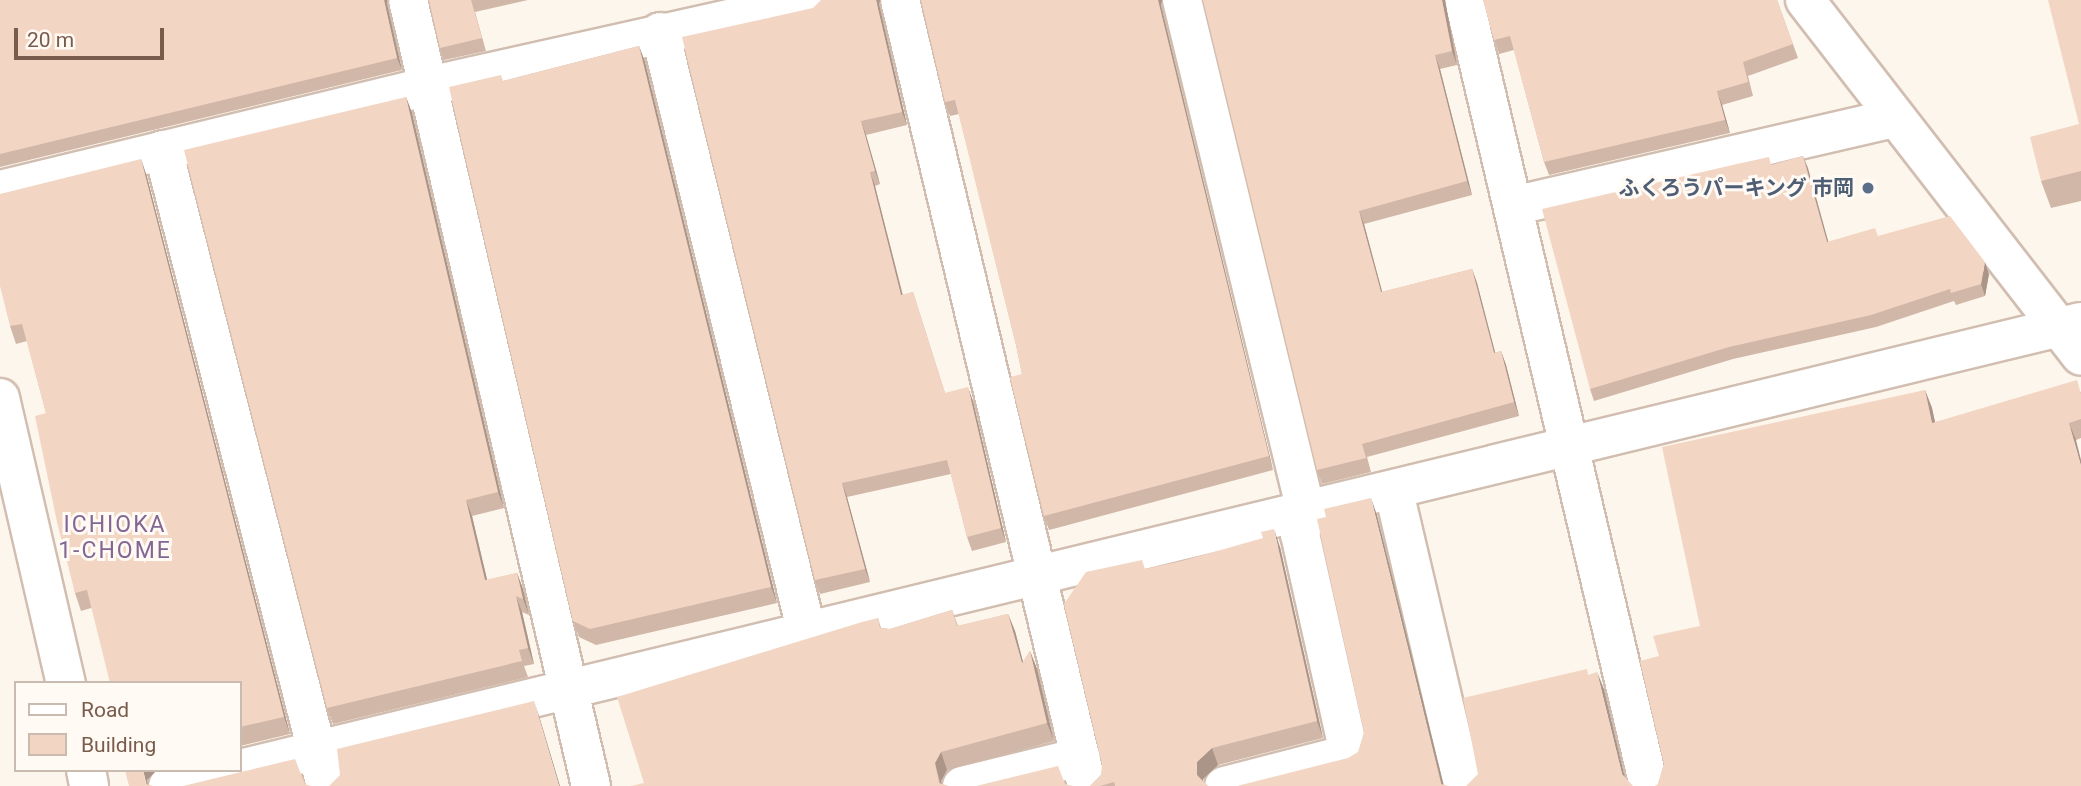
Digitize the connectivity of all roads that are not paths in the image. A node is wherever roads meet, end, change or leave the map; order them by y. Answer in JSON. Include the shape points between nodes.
{"nodes":[{"id":1,"x":408,"y":0,"type":"edge"},
{"id":2,"x":813,"y":0,"type":"edge"},
{"id":3,"x":900,"y":0,"type":"edge"},
{"id":4,"x":1182,"y":0,"type":"edge"},
{"id":5,"x":1464,"y":0,"type":"edge"},
{"id":6,"x":1805,"y":0,"type":"edge"},
{"id":7,"x":660,"y":32,"type":"junction"},
{"id":8,"x":429,"y":86,"type":"junction"},
{"id":9,"x":1894,"y":118,"type":"junction"},
{"id":10,"x":163,"y":150,"type":"junction"},
{"id":11,"x":0,"y":190,"type":"edge"},
{"id":12,"x":1513,"y":206,"type":"junction"},
{"id":13,"x":2074,"y":335,"type":"edge"},
{"id":14,"x":0,"y":398,"type":"edge"},
{"id":15,"x":1568,"y":449,"type":"junction"},
{"id":16,"x":1394,"y":492,"type":"junction"},
{"id":17,"x":1306,"y":511,"type":"junction"},
{"id":18,"x":1035,"y":577,"type":"junction"},
{"id":19,"x":807,"y":633,"type":"junction"},
{"id":20,"x":66,"y":681,"type":"edge"},
{"id":21,"x":568,"y":693,"type":"junction"},
{"id":22,"x":321,"y":769,"type":"edge"},
{"id":23,"x":242,"y":770,"type":"edge"},
{"id":24,"x":1084,"y":771,"type":"edge"},
{"id":25,"x":229,"y":772,"type":"edge"},
{"id":26,"x":169,"y":786,"type":"edge"},
{"id":27,"x":591,"y":786,"type":"edge"},
{"id":28,"x":962,"y":786,"type":"edge"},
{"id":29,"x":1224,"y":786,"type":"edge"},
{"id":30,"x":1463,"y":786,"type":"edge"},
{"id":31,"x":1649,"y":786,"type":"edge"}],
"edges":[{"from":1,"to":8,"type":"street"},
{"from":2,"to":7,"type":"street"},
{"from":3,"to":18,"type":"street"},
{"from":4,"to":17,"type":"street"},
{"from":5,"to":12,"type":"street"},
{"from":6,"to":9,"type":"street"},
{"from":7,"to":8,"type":"street"},
{"from":7,"to":19,"type":"street"},
{"from":8,"to":10,"type":"street"},
{"from":8,"to":21,"type":"street"},
{"from":9,"to":12,"type":"street"},
{"from":9,"to":13,"type":"street"},
{"from":10,"to":11,"type":"street"},
{"from":10,"to":22,"type":"street"},
{"from":12,"to":15,"type":"street"},
{"from":13,"to":15,"type":"street"},
{"from":14,"to":20,"type":"street"},
{"from":15,"to":16,"type":"street"},
{"from":15,"to":31,"type":"street"},
{"from":16,"to":17,"type":"street"},
{"from":16,"to":30,"type":"street"},
{"from":17,"to":18,"type":"street"},
{"from":17,"to":29,"type":"street","via":[[1300,534],[1349,754]]},
{"from":18,"to":19,"type":"street"},
{"from":18,"to":24,"type":"street"},
{"from":19,"to":21,"type":"street"},
{"from":21,"to":22,"type":"street"},
{"from":21,"to":27,"type":"street"},
{"from":22,"to":23,"type":"street"},
{"from":24,"to":28,"type":"street"},
{"from":25,"to":26,"type":"street"}]}
